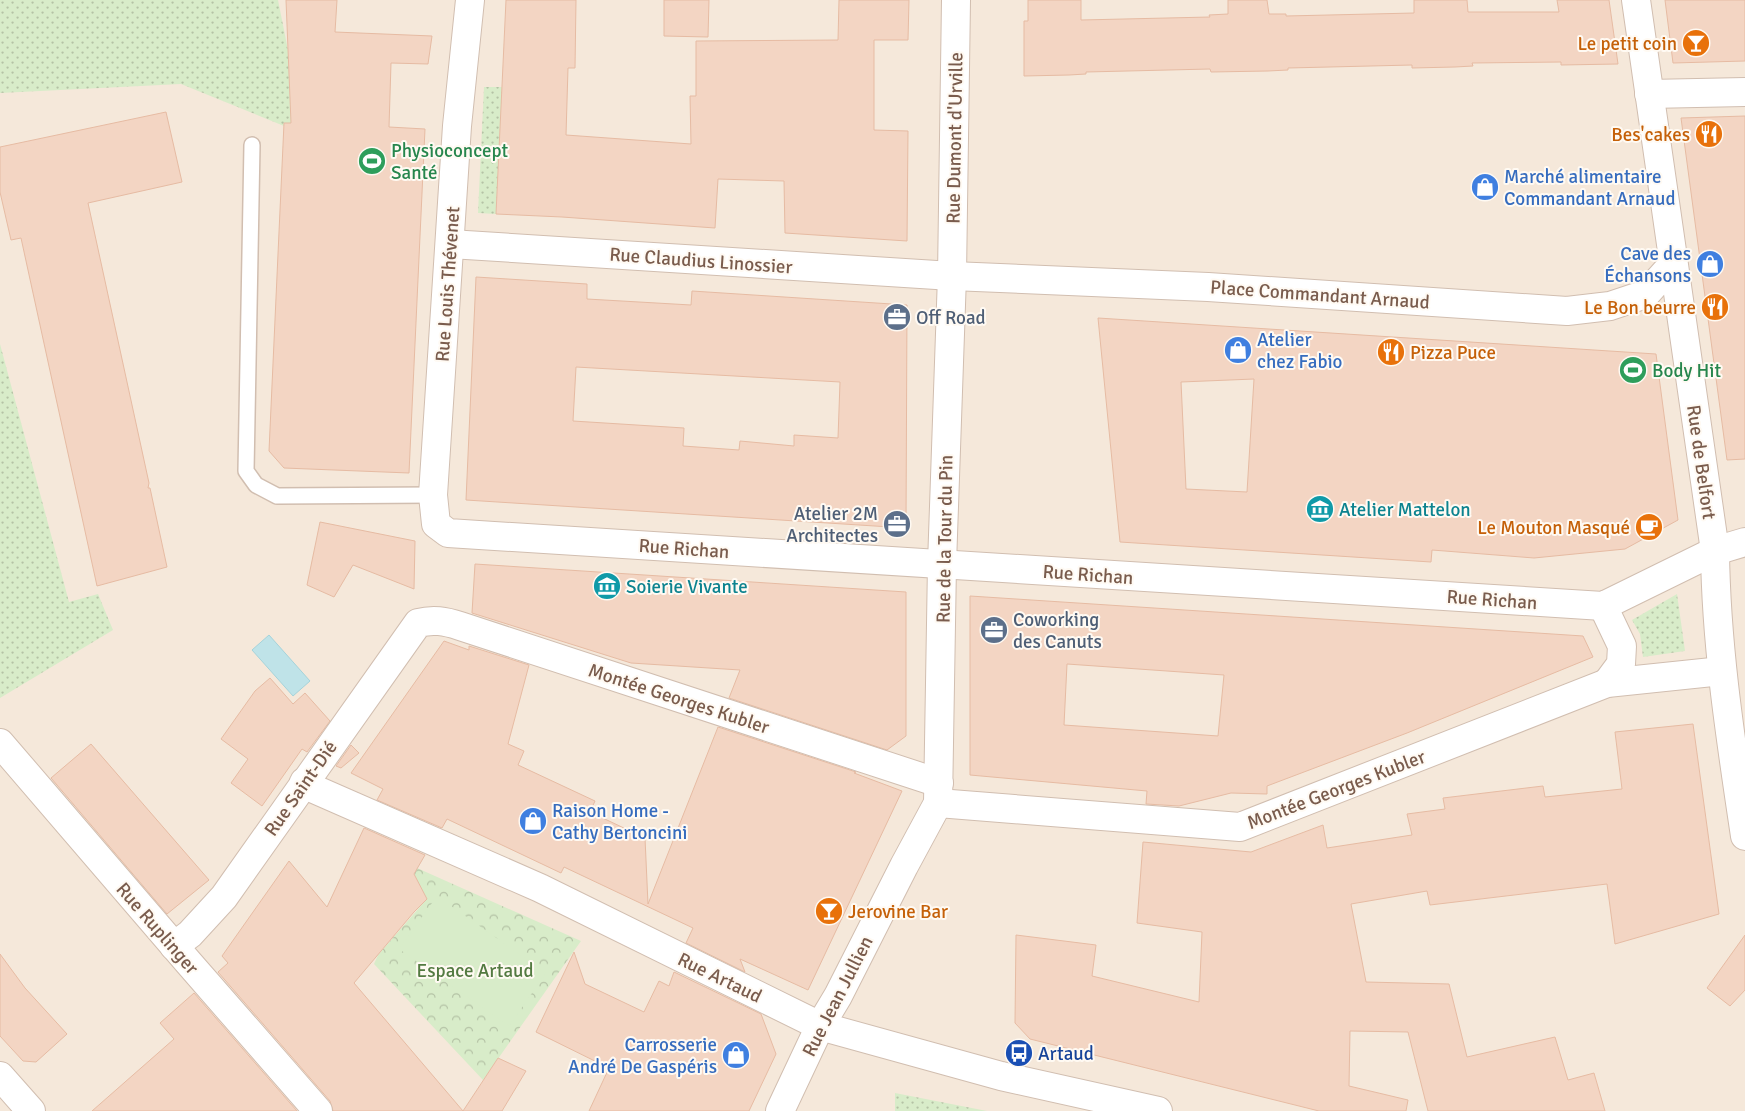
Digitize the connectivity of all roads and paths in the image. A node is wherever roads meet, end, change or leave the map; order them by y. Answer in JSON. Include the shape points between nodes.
{"nodes":[{"id":1,"x":470,"y":0,"type":"edge"},
{"id":2,"x":956,"y":0,"type":"edge"},
{"id":3,"x":1636,"y":0,"type":"edge"},
{"id":4,"x":1745,"y":92,"type":"edge"},
{"id":5,"x":1649,"y":94,"type":"junction"},
{"id":6,"x":252,"y":144,"type":"dead end"},
{"id":7,"x":450,"y":244,"type":"junction"},
{"id":8,"x":1673,"y":264,"type":"junction"},
{"id":9,"x":952,"y":276,"type":"junction"},
{"id":10,"x":433,"y":495,"type":"junction"},
{"id":11,"x":448,"y":533,"type":"joint"},
{"id":12,"x":1745,"y":542,"type":"edge"},
{"id":13,"x":1715,"y":551,"type":"junction"},
{"id":14,"x":942,"y":564,"type":"junction"},
{"id":15,"x":1603,"y":606,"type":"junction"},
{"id":16,"x":418,"y":623,"type":"joint"},
{"id":17,"x":1722,"y":671,"type":"junction"},
{"id":18,"x":1607,"y":683,"type":"junction"},
{"id":19,"x":0,"y":743,"type":"edge"},
{"id":20,"x":304,"y":782,"type":"junction"},
{"id":21,"x":938,"y":793,"type":"junction"},
{"id":22,"x":1745,"y":836,"type":"edge"},
{"id":23,"x":174,"y":946,"type":"junction"},
{"id":24,"x":820,"y":1026,"type":"junction"},
{"id":25,"x":0,"y":1076,"type":"edge"},
{"id":26,"x":31,"y":1111,"type":"edge"},
{"id":27,"x":318,"y":1111,"type":"edge"},
{"id":28,"x":780,"y":1111,"type":"edge"},
{"id":29,"x":1158,"y":1111,"type":"edge"}],
"edges":[{"from":1,"to":7,"type":"street","name":"Rue Louis Thévenet","via":[[457,126]]},
{"from":2,"to":9,"type":"street","name":"Rue Dumont d'Urville"},
{"from":3,"to":5,"type":"street","name":"Rue de Belfort"},
{"from":4,"to":5,"type":"street"},
{"from":5,"to":8,"type":"street","name":"Rue de Belfort"},
{"from":6,"to":10,"type":"lane","via":[[246,471],[256,485],[277,496]]},
{"from":7,"to":9,"type":"street","name":"Rue Claudius Linossier"},
{"from":7,"to":10,"type":"street","name":"Rue Louis Thévenet"},
{"from":8,"to":9,"type":"street","name":"Place Commandant Arnaud","via":[[1646,294],[1610,306],[1567,311],[1208,287]]},
{"from":8,"to":13,"type":"street","name":"Rue de Belfort"},
{"from":9,"to":14,"type":"street","name":"Rue de la Tour du Pin"},
{"from":10,"to":11,"type":"street","name":"Rue Louis Thévenet","via":[[436,524]]},
{"from":11,"to":14,"type":"street","name":"Rue Richan"},
{"from":12,"to":13,"type":"street","name":"Rue Richan"},
{"from":13,"to":15,"type":"street","name":"Rue Richan"},
{"from":13,"to":17,"type":"street","name":"Rue de Belfort"},
{"from":14,"to":15,"type":"street","name":"Rue Richan"},
{"from":14,"to":21,"type":"street","name":"Rue de la Tour du Pin"},
{"from":15,"to":18,"type":"street","via":[[1622,646],[1621,664]]},
{"from":16,"to":20,"type":"street","name":"Rue Saint-Dié"},
{"from":16,"to":21,"type":"street","name":"Montée Georges Kubler","via":[[444,621]]},
{"from":17,"to":18,"type":"street","name":"Montée Georges Kubler"},
{"from":17,"to":22,"type":"street","name":"Rue de Belfort"},
{"from":18,"to":21,"type":"street","name":"Montée Georges Kubler","via":[[1240,827]]},
{"from":19,"to":23,"type":"street","name":"Rue Ruplinger"},
{"from":20,"to":23,"type":"street","name":"Rue Saint-Dié","via":[[224,898]]},
{"from":20,"to":24,"type":"street","name":"Rue Artaud","via":[[540,888]]},
{"from":21,"to":24,"type":"street","name":"Rue Jean Jullien","via":[[904,866]]},
{"from":23,"to":27,"type":"street","name":"Rue Ruplinger"},
{"from":24,"to":28,"type":"street","name":"Rue Jean Jullien"},
{"from":24,"to":29,"type":"street","name":"Rue Artaud","via":[[1001,1076]]},
{"from":25,"to":26,"type":"street"}]}
